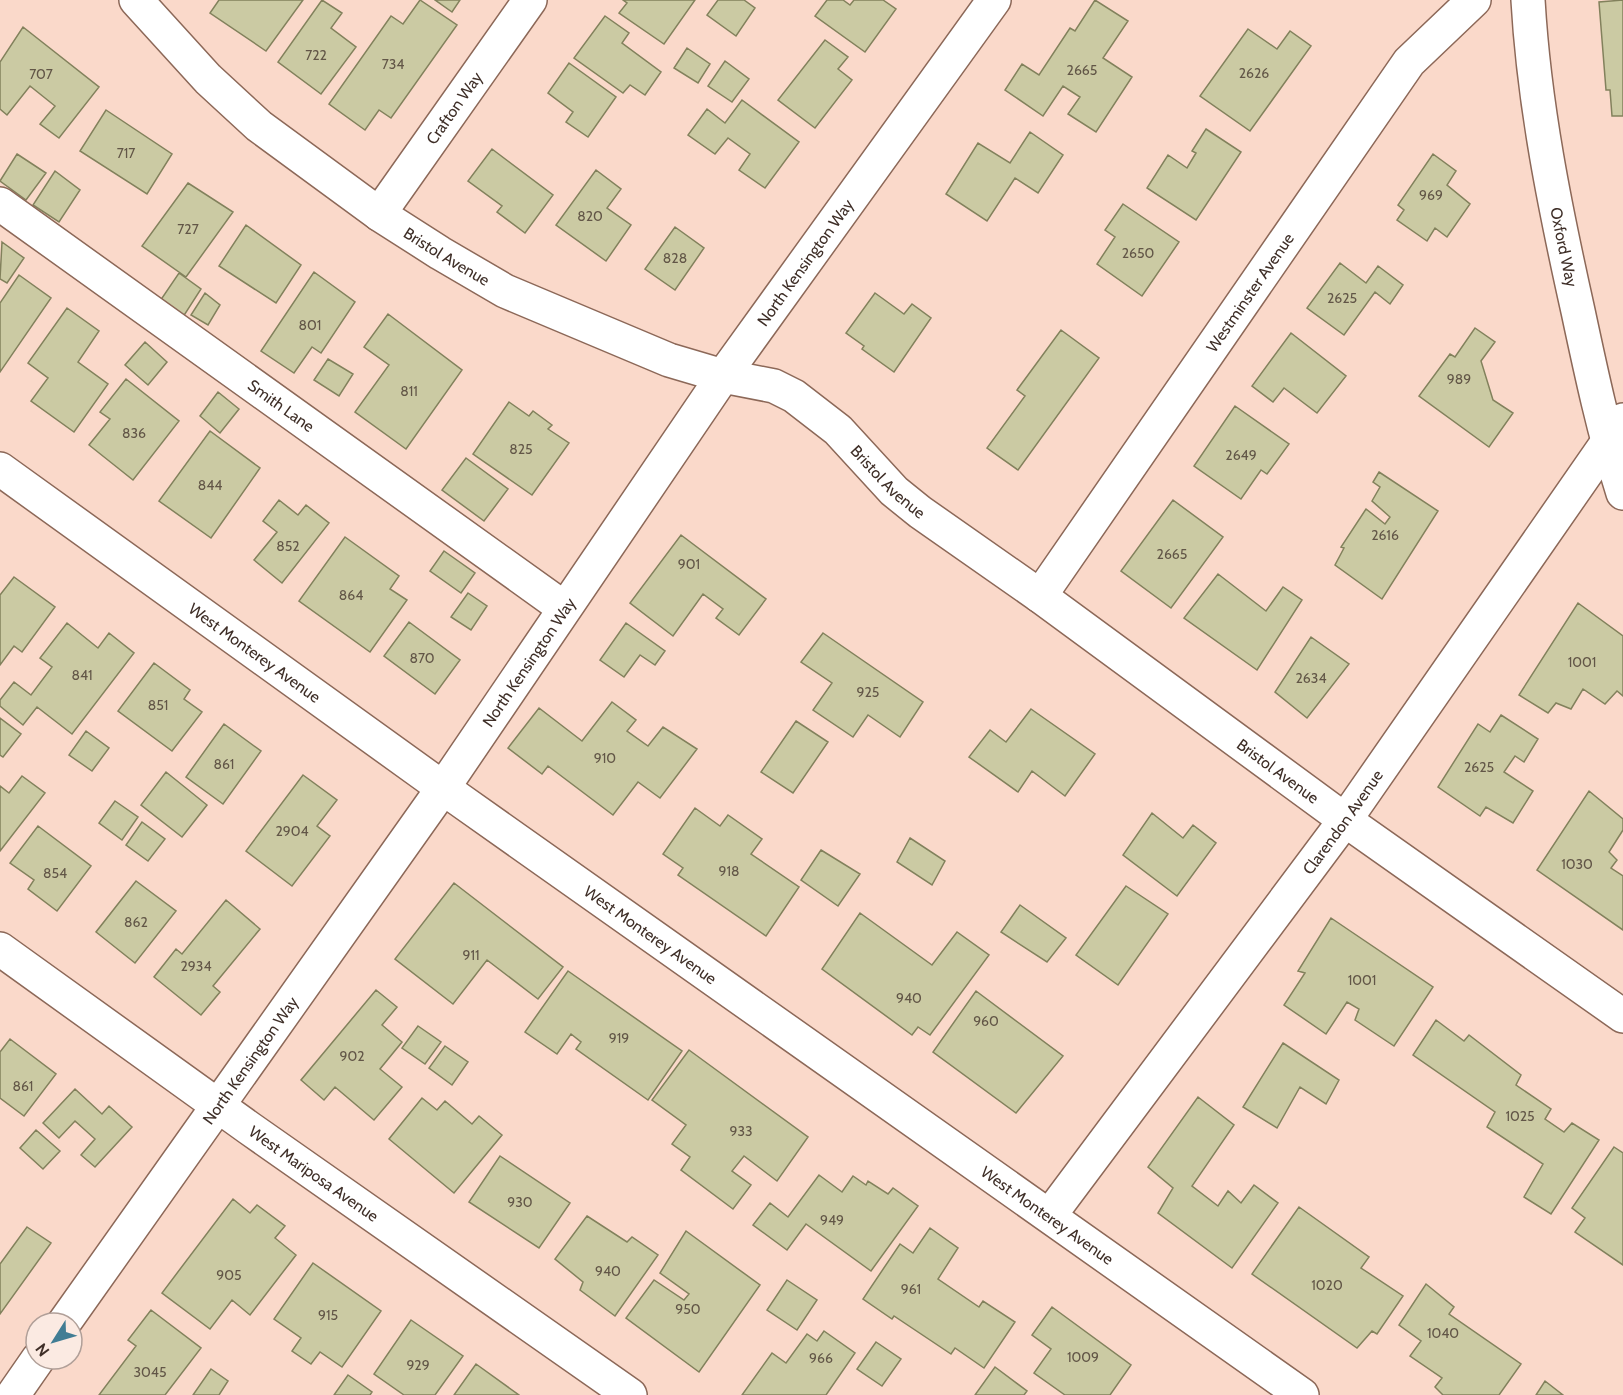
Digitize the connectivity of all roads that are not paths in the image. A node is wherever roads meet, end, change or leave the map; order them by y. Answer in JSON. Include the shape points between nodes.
{"nodes":[{"id":1,"x":136,"y":0,"type":"edge"},
{"id":2,"x":530,"y":0,"type":"edge"},
{"id":3,"x":994,"y":0,"type":"edge"},
{"id":4,"x":1474,"y":0,"type":"edge"},
{"id":5,"x":1528,"y":0,"type":"edge"},
{"id":6,"x":0,"y":204,"type":"edge"},
{"id":7,"x":379,"y":214,"type":"junction"},
{"id":8,"x":723,"y":376,"type":"junction"},
{"id":9,"x":1615,"y":432,"type":"edge"},
{"id":10,"x":0,"y":468,"type":"edge"},
{"id":11,"x":1623,"y":492,"type":"edge"},
{"id":12,"x":1040,"y":596,"type":"junction"},
{"id":13,"x":564,"y":608,"type":"junction"},
{"id":14,"x":443,"y":788,"type":"junction"},
{"id":15,"x":1345,"y":820,"type":"junction"},
{"id":16,"x":0,"y":949,"type":"edge"},
{"id":17,"x":1623,"y":1016,"type":"edge"},
{"id":18,"x":217,"y":1105,"type":"junction"},
{"id":19,"x":1050,"y":1215,"type":"junction"},
{"id":20,"x":72,"y":1311,"type":"edge"},
{"id":21,"x":30,"y":1371,"type":"edge"},
{"id":22,"x":13,"y":1395,"type":"edge"},
{"id":23,"x":630,"y":1395,"type":"edge"},
{"id":24,"x":1302,"y":1395,"type":"edge"}],
"edges":[{"from":1,"to":7,"type":"street","name":"Bristol Avenue","via":[[208,79],[259,126]]},
{"from":2,"to":7,"type":"street","name":"Crafton Way"},
{"from":3,"to":8,"type":"street","name":"North Kensington Way"},
{"from":4,"to":12,"type":"street","name":"Westminster Avenue","via":[[1409,62]]},
{"from":5,"to":9,"type":"street","name":"Oxford Way","via":[[1545,154]]},
{"from":6,"to":13,"type":"street","name":"Smith Lane"},
{"from":7,"to":8,"type":"street","name":"Bristol Avenue","via":[[505,291],[669,360]]},
{"from":8,"to":12,"type":"street","name":"Bristol Avenue","via":[[774,386],[794,396],[838,430],[894,491]]},
{"from":8,"to":13,"type":"street","name":"North Kensington Way"},
{"from":9,"to":11,"type":"street","name":"Oxford Way"},
{"from":9,"to":15,"type":"street","name":"Clarendon Avenue"},
{"from":10,"to":14,"type":"street","name":"West Monterey Avenue"},
{"from":12,"to":15,"type":"street","name":"Bristol Avenue"},
{"from":13,"to":14,"type":"street","name":"North Kensington Way"},
{"from":14,"to":18,"type":"street","name":"North Kensington Way"},
{"from":14,"to":19,"type":"street","name":"West Monterey Avenue"},
{"from":15,"to":17,"type":"street","name":"Bristol Avenue"},
{"from":15,"to":19,"type":"street","name":"Clarendon Avenue"},
{"from":16,"to":18,"type":"street","name":"West Mariposa Avenue"},
{"from":18,"to":20,"type":"street","name":"North Kensington Way"},
{"from":18,"to":23,"type":"street","name":"West Mariposa Avenue"},
{"from":19,"to":24,"type":"street","name":"West Monterey Avenue"},
{"from":21,"to":22,"type":"street"}]}
